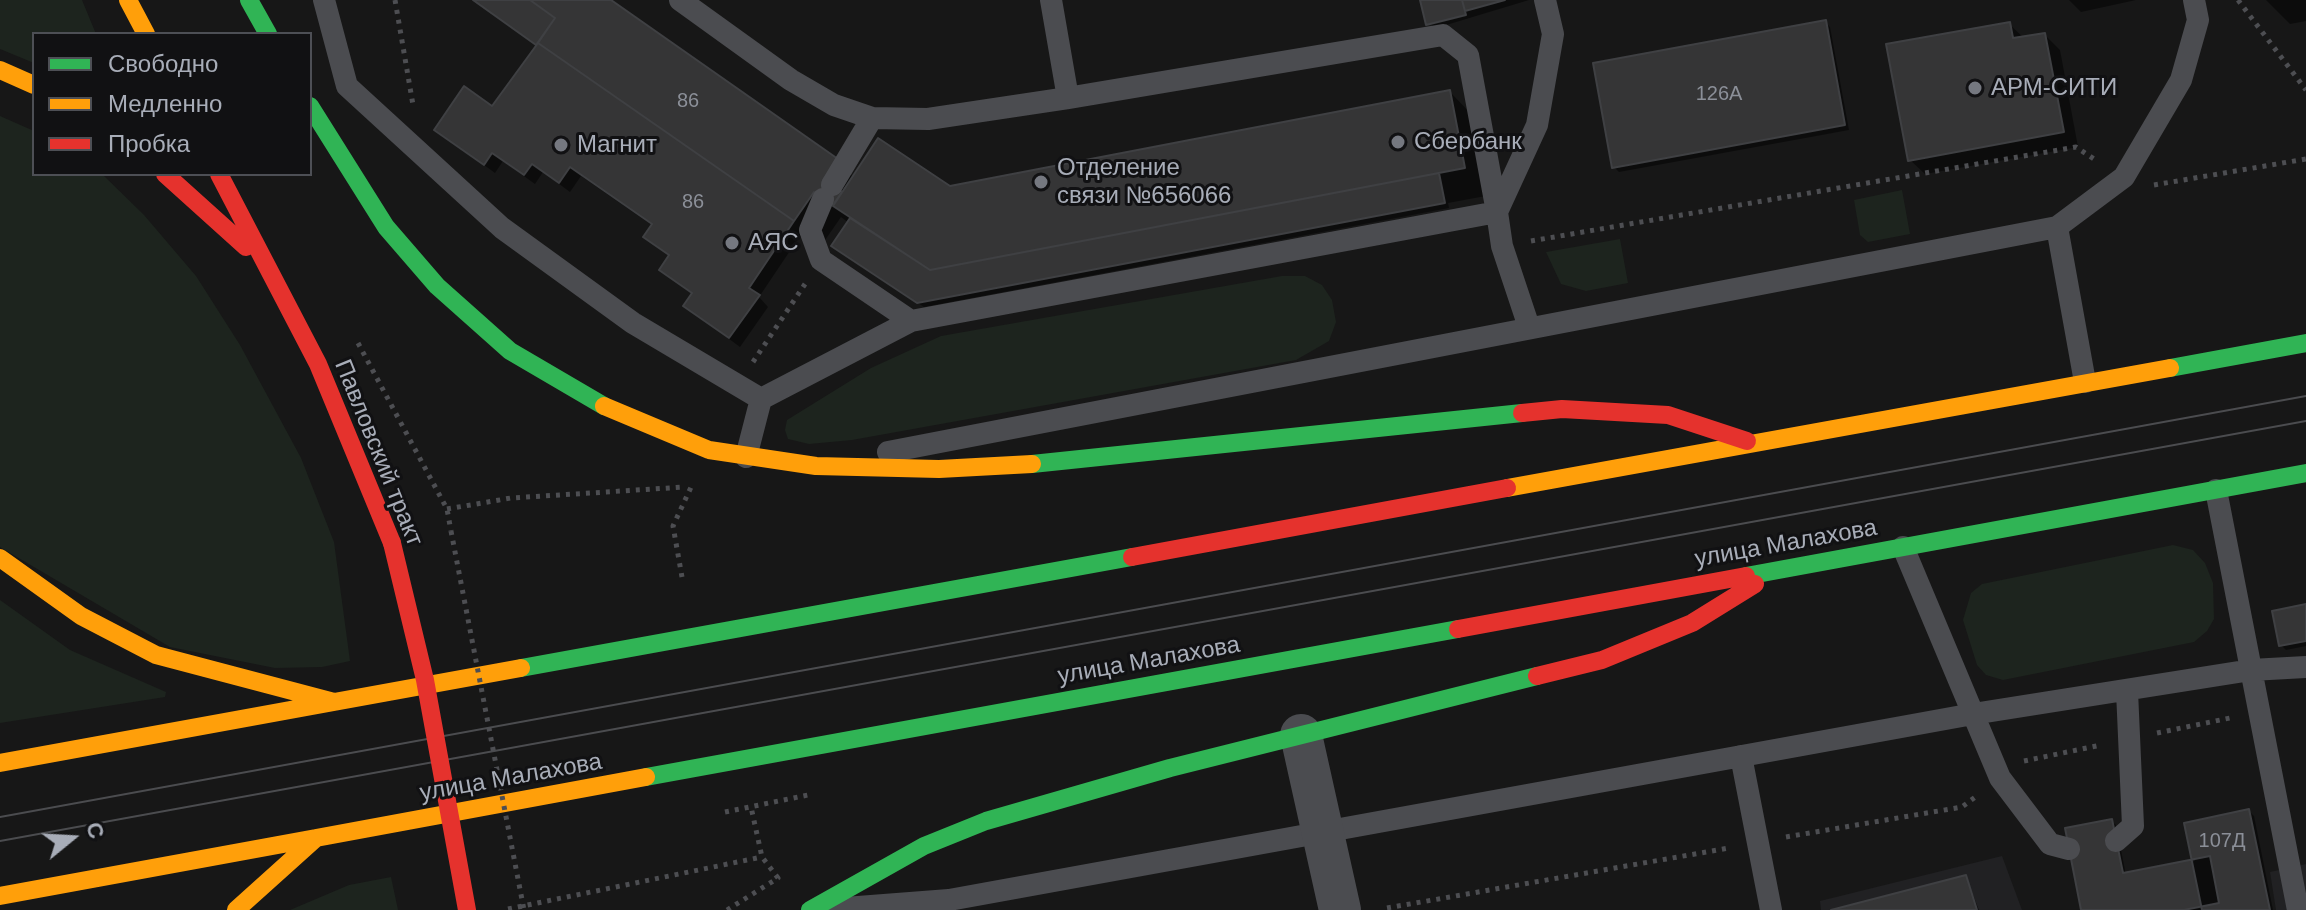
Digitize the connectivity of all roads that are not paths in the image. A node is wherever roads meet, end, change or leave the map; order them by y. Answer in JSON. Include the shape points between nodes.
{"nodes":[{"id":1,"x":128,"y":0,"type":"edge"},
{"id":2,"x":249,"y":0,"type":"edge"},
{"id":3,"x":324,"y":0,"type":"edge"},
{"id":4,"x":680,"y":0,"type":"edge"},
{"id":5,"x":1051,"y":0,"type":"edge"},
{"id":6,"x":1545,"y":0,"type":"edge"},
{"id":7,"x":2194,"y":0,"type":"edge"},
{"id":8,"x":145,"y":32,"type":"edge"},
{"id":9,"x":267,"y":32,"type":"edge"},
{"id":10,"x":0,"y":70,"type":"edge"},
{"id":11,"x":32,"y":84,"type":"edge"},
{"id":12,"x":347,"y":86,"type":"junction"},
{"id":13,"x":1068,"y":98,"type":"junction"},
{"id":14,"x":312,"y":107,"type":"edge"},
{"id":15,"x":312,"y":110,"type":"edge"},
{"id":16,"x":872,"y":118,"type":"junction"},
{"id":17,"x":167,"y":176,"type":"edge"},
{"id":18,"x":220,"y":176,"type":"edge"},
{"id":19,"x":1497,"y":212,"type":"junction"},
{"id":20,"x":2057,"y":227,"type":"junction"},
{"id":21,"x":268,"y":267,"type":"junction"},
{"id":22,"x":911,"y":321,"type":"junction"},
{"id":23,"x":1529,"y":327,"type":"junction"},
{"id":24,"x":2306,"y":343,"type":"edge"},
{"id":25,"x":2085,"y":382,"type":"junction"},
{"id":26,"x":761,"y":399,"type":"junction"},
{"id":27,"x":1753,"y":443,"type":"junction"},
{"id":28,"x":746,"y":457,"type":"junction"},
{"id":29,"x":816,"y":466,"type":"junction"},
{"id":30,"x":2306,"y":473,"type":"edge"},
{"id":31,"x":2216,"y":490,"type":"junction"},
{"id":32,"x":1903,"y":547,"type":"junction"},
{"id":33,"x":0,"y":558,"type":"edge"},
{"id":34,"x":1778,"y":570,"type":"junction"},
{"id":35,"x":2306,"y":667,"type":"edge"},
{"id":36,"x":2251,"y":670,"type":"junction"},
{"id":37,"x":2127,"y":691,"type":"junction"},
{"id":38,"x":334,"y":702,"type":"junction"},
{"id":39,"x":1973,"y":714,"type":"junction"},
{"id":40,"x":1301,"y":735,"type":"junction"},
{"id":41,"x":1741,"y":756,"type":"junction"},
{"id":42,"x":0,"y":763,"type":"edge"},
{"id":43,"x":1322,"y":832,"type":"junction"},
{"id":44,"x":316,"y":838,"type":"junction"},
{"id":45,"x":2116,"y":841,"type":"dead end"},
{"id":46,"x":2069,"y":849,"type":"dead end"},
{"id":47,"x":0,"y":896,"type":"edge"},
{"id":48,"x":948,"y":905,"type":"edge"},
{"id":49,"x":236,"y":910,"type":"edge"},
{"id":50,"x":467,"y":910,"type":"edge"},
{"id":51,"x":810,"y":910,"type":"edge"},
{"id":52,"x":824,"y":910,"type":"edge"},
{"id":53,"x":1340,"y":910,"type":"edge"},
{"id":54,"x":1771,"y":910,"type":"edge"},
{"id":55,"x":2298,"y":910,"type":"edge"}],
"edges":[{"from":1,"to":8,"type":"main road"},
{"from":2,"to":9,"type":"main road"},
{"from":3,"to":12,"type":"lane"},
{"from":4,"to":16,"type":"lane","via":[[791,80],[834,105]]},
{"from":5,"to":13,"type":"lane"},
{"from":6,"to":19,"type":"lane","via":[[1553,34],[1537,125]]},
{"from":7,"to":20,"type":"lane","via":[[2198,20],[2181,80],[2124,177]]},
{"from":10,"to":11,"type":"main road"},
{"from":12,"to":14,"type":"lane"},
{"from":12,"to":26,"type":"lane","via":[[525,245],[633,323]]},
{"from":13,"to":16,"type":"lane","via":[[928,119]]},
{"from":13,"to":19,"type":"lane","via":[[1443,35],[1468,55]]},
{"from":15,"to":28,"type":"main road","via":[[386,227],[437,286],[510,351],[610,410],[709,450]]},
{"from":16,"to":22,"type":"lane","via":[[810,230],[821,260]]},
{"from":17,"to":21,"type":"main road"},
{"from":18,"to":21,"type":"main road","name":"Павловский тракт"},
{"from":19,"to":22,"type":"lane"},
{"from":19,"to":23,"type":"lane","via":[[1502,246]]},
{"from":20,"to":23,"type":"lane"},
{"from":20,"to":25,"type":"lane"},
{"from":21,"to":50,"type":"main road","name":"Павловский тракт","bridge":true,"via":[[318,364],[392,543],[425,680]]},
{"from":22,"to":26,"type":"lane"},
{"from":23,"to":29,"type":"lane"},
{"from":24,"to":25,"type":"main road"},
{"from":25,"to":27,"type":"main road"},
{"from":26,"to":28,"type":"lane"},
{"from":27,"to":29,"type":"main road","via":[[1668,415],[1562,409],[1087,461],[939,469]]},
{"from":27,"to":38,"type":"main road"},
{"from":28,"to":29,"type":"main road"},
{"from":30,"to":31,"type":"main road","name":"улица Малахова"},
{"from":31,"to":32,"type":"main road","name":"улица Малахова"},
{"from":31,"to":36,"type":"lane"},
{"from":32,"to":34,"type":"main road","name":"улица Малахова"},
{"from":32,"to":39,"type":"lane"},
{"from":33,"to":38,"type":"main road","via":[[81,616],[156,655]]},
{"from":34,"to":40,"type":"main road","via":[[1692,623],[1602,660]]},
{"from":34,"to":44,"type":"main road","name":"улица Малахова"},
{"from":35,"to":36,"type":"lane"},
{"from":36,"to":37,"type":"lane"},
{"from":36,"to":55,"type":"lane"},
{"from":37,"to":39,"type":"lane"},
{"from":37,"to":45,"type":"lane","via":[[2133,826]]},
{"from":38,"to":42,"type":"main road"},
{"from":39,"to":41,"type":"lane"},
{"from":39,"to":46,"type":"lane","via":[[2000,778],[2050,844]]},
{"from":40,"to":43,"type":"street"},
{"from":40,"to":51,"type":"main road","via":[[986,821],[924,846]]},
{"from":41,"to":43,"type":"lane"},
{"from":41,"to":54,"type":"lane"},
{"from":43,"to":48,"type":"lane"},
{"from":43,"to":53,"type":"street"},
{"from":44,"to":47,"type":"main road","name":"улица Малахова"},
{"from":44,"to":49,"type":"main road"},
{"from":48,"to":52,"type":"lane"}]}
